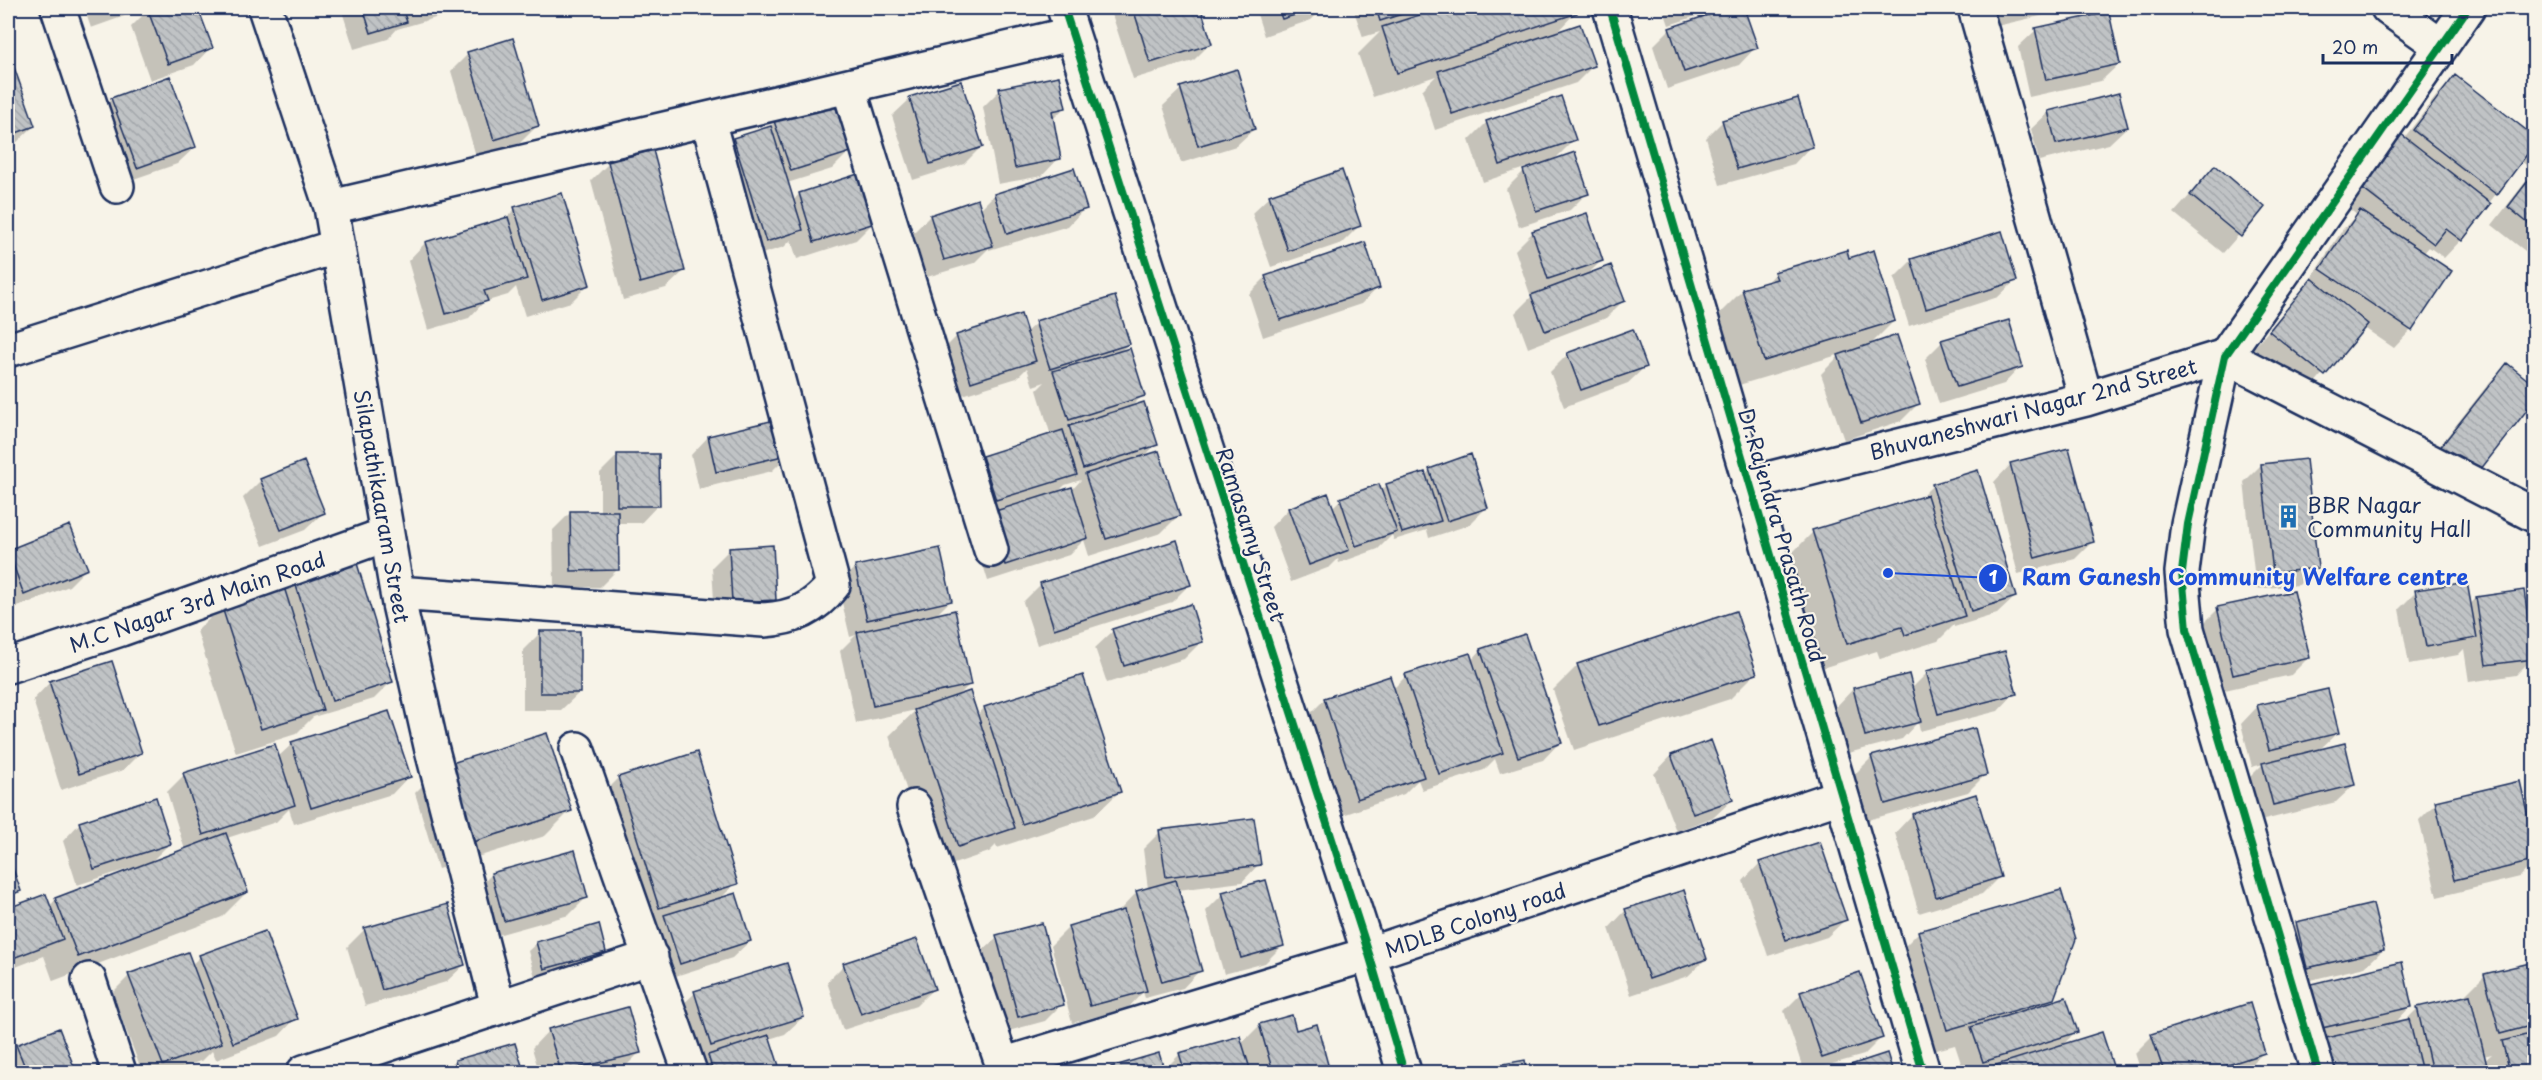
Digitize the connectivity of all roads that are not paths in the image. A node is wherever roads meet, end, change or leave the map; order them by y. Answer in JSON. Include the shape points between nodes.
{"nodes":[{"id":1,"x":58,"y":8,"type":"edge"},
{"id":2,"x":265,"y":8,"type":"edge"},
{"id":3,"x":1610,"y":8,"type":"edge"},
{"id":4,"x":1975,"y":8,"type":"edge"},
{"id":5,"x":2388,"y":8,"type":"edge"},
{"id":6,"x":2468,"y":8,"type":"edge"},
{"id":7,"x":1068,"y":21,"type":"edge"},
{"id":8,"x":2441,"y":46,"type":"junction"},
{"id":9,"x":849,"y":88,"type":"junction"},
{"id":10,"x":708,"y":120,"type":"junction"},
{"id":11,"x":117,"y":186,"type":"dead end"},
{"id":12,"x":331,"y":207,"type":"junction"},
{"id":13,"x":338,"y":246,"type":"junction"},
{"id":14,"x":8,"y":350,"type":"edge"},
{"id":15,"x":2224,"y":356,"type":"junction"},
{"id":16,"x":2086,"y":399,"type":"junction"},
{"id":17,"x":1748,"y":484,"type":"junction"},
{"id":18,"x":2535,"y":515,"type":"edge"},
{"id":19,"x":385,"y":535,"type":"junction"},
{"id":20,"x":992,"y":550,"type":"dead end"},
{"id":21,"x":397,"y":593,"type":"junction"},
{"id":22,"x":8,"y":666,"type":"edge"},
{"id":23,"x":578,"y":749,"type":"dead end"},
{"id":24,"x":1841,"y":796,"type":"junction"},
{"id":25,"x":914,"y":807,"type":"dead end"},
{"id":26,"x":1369,"y":954,"type":"junction"},
{"id":27,"x":651,"y":957,"type":"junction"},
{"id":28,"x":89,"y":980,"type":"dead end"},
{"id":29,"x":498,"y":1006,"type":"junction"},
{"id":30,"x":1004,"y":1069,"type":"edge"},
{"id":31,"x":119,"y":1072,"type":"edge"},
{"id":32,"x":304,"y":1072,"type":"edge"},
{"id":33,"x":690,"y":1072,"type":"edge"},
{"id":34,"x":1404,"y":1072,"type":"edge"},
{"id":35,"x":1923,"y":1072,"type":"edge"},
{"id":36,"x":2318,"y":1072,"type":"edge"}],
"edges":[{"from":1,"to":11,"type":"street"},
{"from":2,"to":12,"type":"street","name":"Silapathikaaram Street"},
{"from":3,"to":17,"type":"street","name":"Dr.Rajendra Prasath Road"},
{"from":4,"to":16,"type":"street"},
{"from":5,"to":8,"type":"street"},
{"from":6,"to":8,"type":"street"},
{"from":7,"to":9,"type":"street"},
{"from":7,"to":26,"type":"street","name":"Ramasamy Street"},
{"from":8,"to":15,"type":"street"},
{"from":9,"to":10,"type":"street"},
{"from":9,"to":20,"type":"street"},
{"from":10,"to":12,"type":"street"},
{"from":10,"to":21,"type":"street","via":[[833,585],[804,612],[764,620]]},
{"from":12,"to":13,"type":"street","name":"Silapathikaaram Street"},
{"from":13,"to":14,"type":"street"},
{"from":13,"to":19,"type":"street","name":"Silapathikaaram Street"},
{"from":15,"to":16,"type":"street","name":"Bhuvaneshwari Nagar 2nd Street"},
{"from":15,"to":18,"type":"street","name":"Bhuvaneshwari Nagar 2nd Street"},
{"from":15,"to":36,"type":"street","via":[[2188,524],[2182,572],[2187,629]]},
{"from":16,"to":17,"type":"street","name":"Bhuvaneshwari Nagar 2nd Street"},
{"from":17,"to":24,"type":"street","name":"Dr.Rajendra Prasath Road"},
{"from":19,"to":21,"type":"street","name":"Silapathikaaram Street"},
{"from":19,"to":22,"type":"street","name":"M.C Nagar 3rd Main Road"},
{"from":21,"to":29,"type":"street","name":"Silapathikaaram Street","via":[[431,746]]},
{"from":23,"to":27,"type":"street"},
{"from":24,"to":26,"type":"street","name":"MDLB Colony road"},
{"from":24,"to":35,"type":"street","name":"Dr.Rajendra Prasath Road"},
{"from":25,"to":30,"type":"street"},
{"from":26,"to":30,"type":"street","name":"MDLB Colony road"},
{"from":26,"to":34,"type":"street","name":"Ramasamy Street"},
{"from":27,"to":29,"type":"street"},
{"from":27,"to":33,"type":"street"},
{"from":28,"to":31,"type":"street"},
{"from":29,"to":32,"type":"street"}]}
